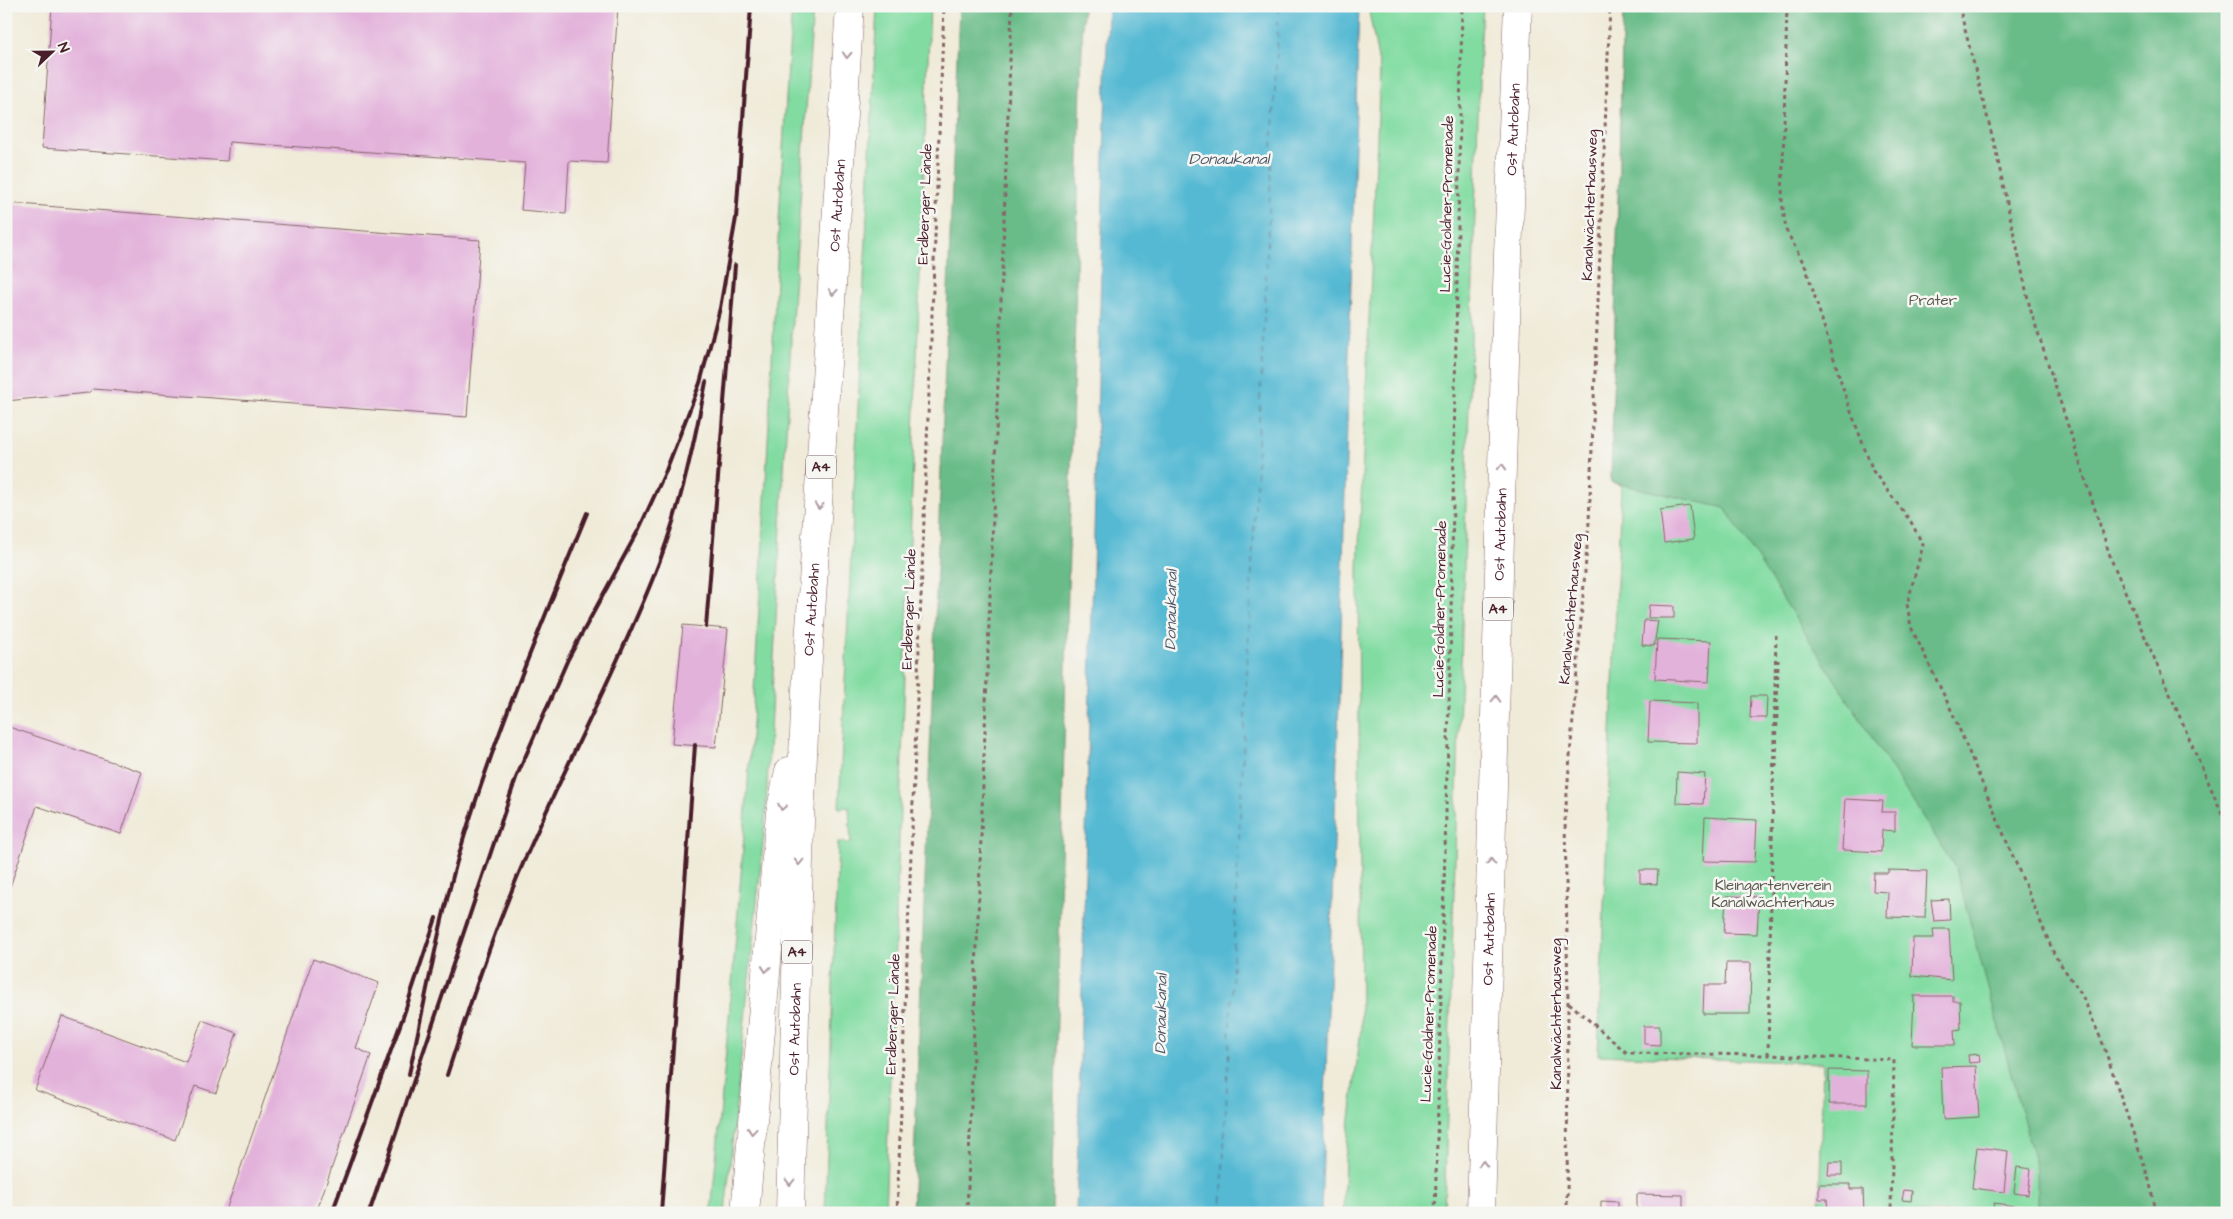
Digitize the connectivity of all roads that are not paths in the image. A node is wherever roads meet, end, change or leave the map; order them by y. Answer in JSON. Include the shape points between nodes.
{"nodes":[{"id":1,"x":850,"y":6,"type":"edge"},
{"id":2,"x":1518,"y":6,"type":"edge"},
{"id":3,"x":806,"y":691,"type":"junction"},
{"id":4,"x":745,"y":1213,"type":"edge"},
{"id":5,"x":790,"y":1213,"type":"edge"},
{"id":6,"x":1481,"y":1213,"type":"edge"}],
"edges":[{"from":1,"to":3,"type":"highway","name":"Ost Autobahn","number":"A4","one_way":true},
{"from":6,"to":2,"type":"highway","name":"Ost Autobahn","number":"A4","one_way":true},
{"from":3,"to":4,"type":"highway","one_way":true,"via":[[780,813]]},
{"from":3,"to":5,"type":"highway","name":"Ost Autobahn","number":"A4","one_way":true}]}
